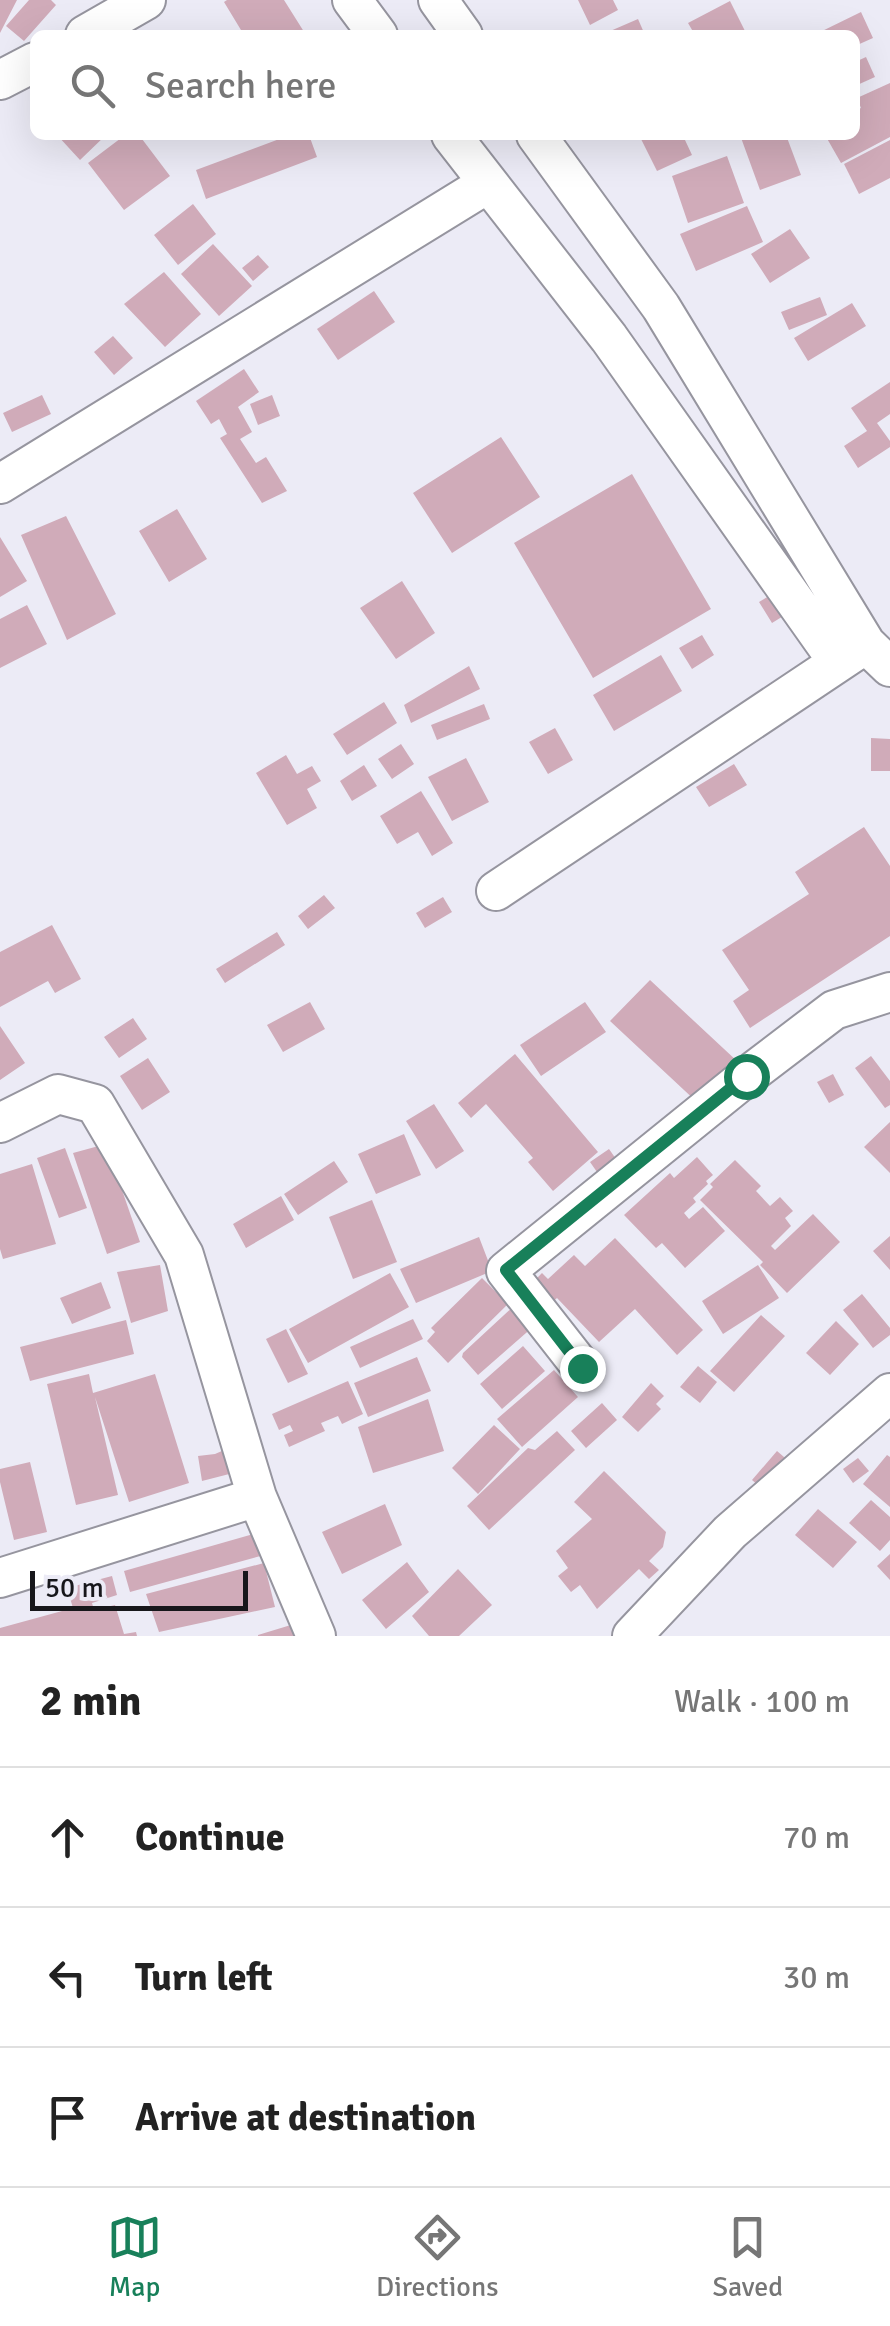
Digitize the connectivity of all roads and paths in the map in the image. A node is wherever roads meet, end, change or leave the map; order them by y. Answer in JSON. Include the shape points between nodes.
{"nodes":[{"id":1,"x":352,"y":0,"type":"edge"},
{"id":2,"x":438,"y":0,"type":"edge"},
{"id":3,"x":129,"y":4,"type":"edge"},
{"id":4,"x":92,"y":30,"type":"edge"},
{"id":5,"x":374,"y":30,"type":"edge"},
{"id":6,"x":459,"y":30,"type":"edge"},
{"id":7,"x":30,"y":65,"type":"edge"},
{"id":8,"x":0,"y":80,"type":"edge"},
{"id":9,"x":455,"y":140,"type":"edge"},
{"id":10,"x":540,"y":140,"type":"edge"},
{"id":11,"x":488,"y":184,"type":"junction"},
{"id":12,"x":0,"y":484,"type":"edge"},
{"id":13,"x":865,"y":657,"type":"edge"},
{"id":14,"x":496,"y":891,"type":"dead end"},
{"id":15,"x":890,"y":992,"type":"edge"},
{"id":16,"x":0,"y":1122,"type":"edge"},
{"id":17,"x":582,"y":1368,"type":"dead end"},
{"id":18,"x":890,"y":1393,"type":"edge"},
{"id":19,"x":257,"y":1498,"type":"junction"},
{"id":20,"x":0,"y":1578,"type":"edge"},
{"id":21,"x":316,"y":1636,"type":"edge"},
{"id":22,"x":632,"y":1636,"type":"edge"}],
"edges":[{"from":1,"to":5,"type":"street"},
{"from":2,"to":6,"type":"street"},
{"from":3,"to":4,"type":"street"},
{"from":7,"to":8,"type":"street"},
{"from":9,"to":11,"type":"street"},
{"from":10,"to":13,"type":"street","via":[[661,307]]},
{"from":11,"to":12,"type":"street"},
{"from":11,"to":13,"type":"street"},
{"from":13,"to":14,"type":"street"},
{"from":15,"to":17,"type":"street","via":[[834,1010],[506,1270]]},
{"from":16,"to":19,"type":"street","via":[[58,1094],[95,1104],[184,1255]]},
{"from":18,"to":22,"type":"street","via":[[730,1532]]},
{"from":19,"to":20,"type":"street"},
{"from":19,"to":21,"type":"street"}]}
